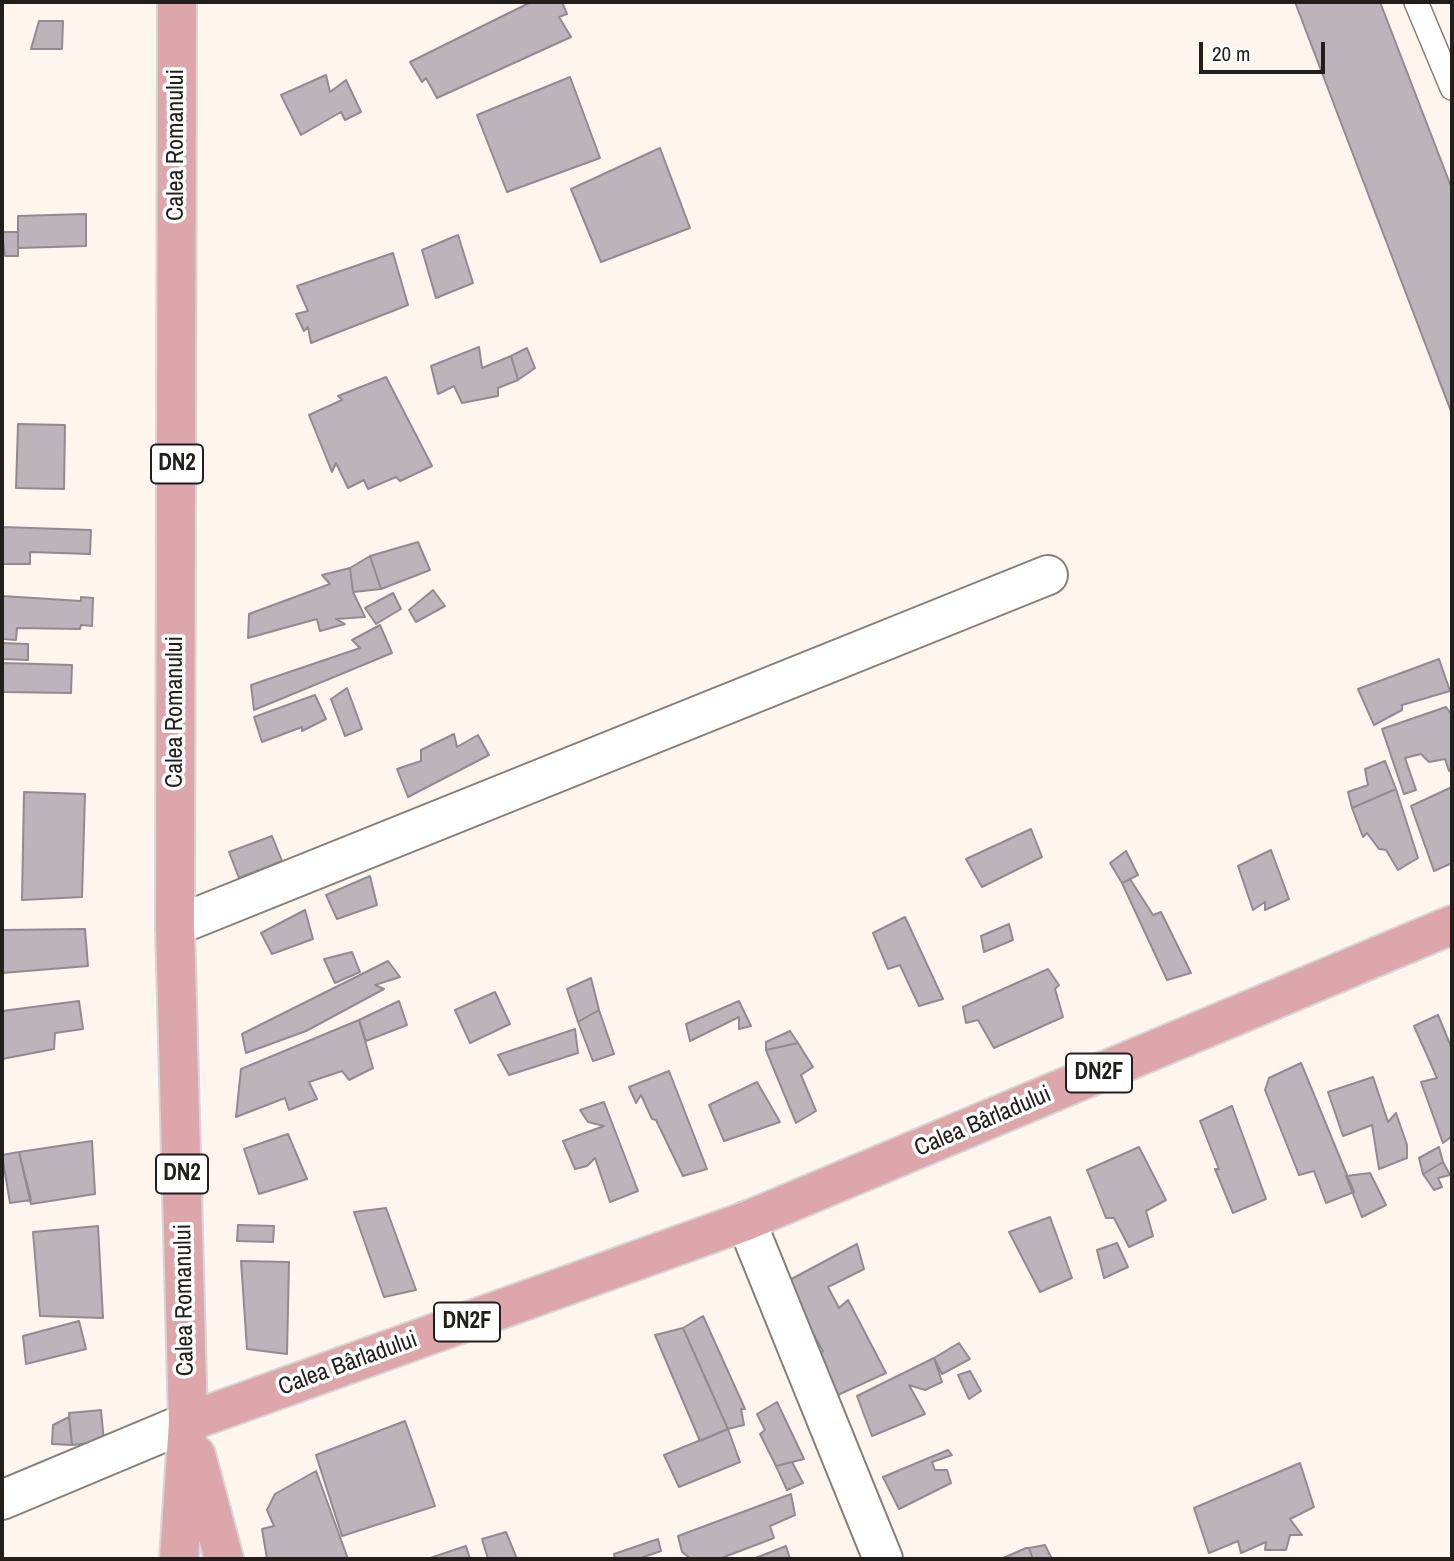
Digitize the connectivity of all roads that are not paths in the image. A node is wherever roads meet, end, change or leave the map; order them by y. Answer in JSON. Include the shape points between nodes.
{"nodes":[{"id":1,"x":177,"y":2,"type":"edge"},
{"id":2,"x":1416,"y":2,"type":"edge"},
{"id":3,"x":1445,"y":47,"type":"edge"},
{"id":4,"x":1452,"y":88,"type":"edge"},
{"id":5,"x":1048,"y":575,"type":"dead end"},
{"id":6,"x":1452,"y":925,"type":"edge"},
{"id":7,"x":175,"y":926,"type":"junction"},
{"id":8,"x":746,"y":1221,"type":"junction"},
{"id":9,"x":188,"y":1422,"type":"junction"},
{"id":10,"x":2,"y":1500,"type":"edge"},
{"id":11,"x":178,"y":1559,"type":"edge"},
{"id":12,"x":223,"y":1559,"type":"edge"},
{"id":13,"x":883,"y":1559,"type":"edge"}],
"edges":[{"from":1,"to":7,"type":"main road","name":"Calea Romanului","number":"DN2"},
{"from":2,"to":3,"type":"lane"},
{"from":3,"to":4,"type":"lane"},
{"from":5,"to":7,"type":"street"},
{"from":6,"to":8,"type":"main road","name":"Calea Bârladului","number":"DN2F"},
{"from":7,"to":9,"type":"main road","name":"Calea Romanului","number":"DN2"},
{"from":8,"to":9,"type":"main road","name":"Calea Bârladului","number":"DN2F"},
{"from":8,"to":13,"type":"street"},
{"from":9,"to":10,"type":"street"},
{"from":9,"to":11,"type":"main road","name":"Calea Romanului","number":"DN2"},
{"from":9,"to":12,"type":"main road","name":"Calea Romanului","number":"DN2"}]}
